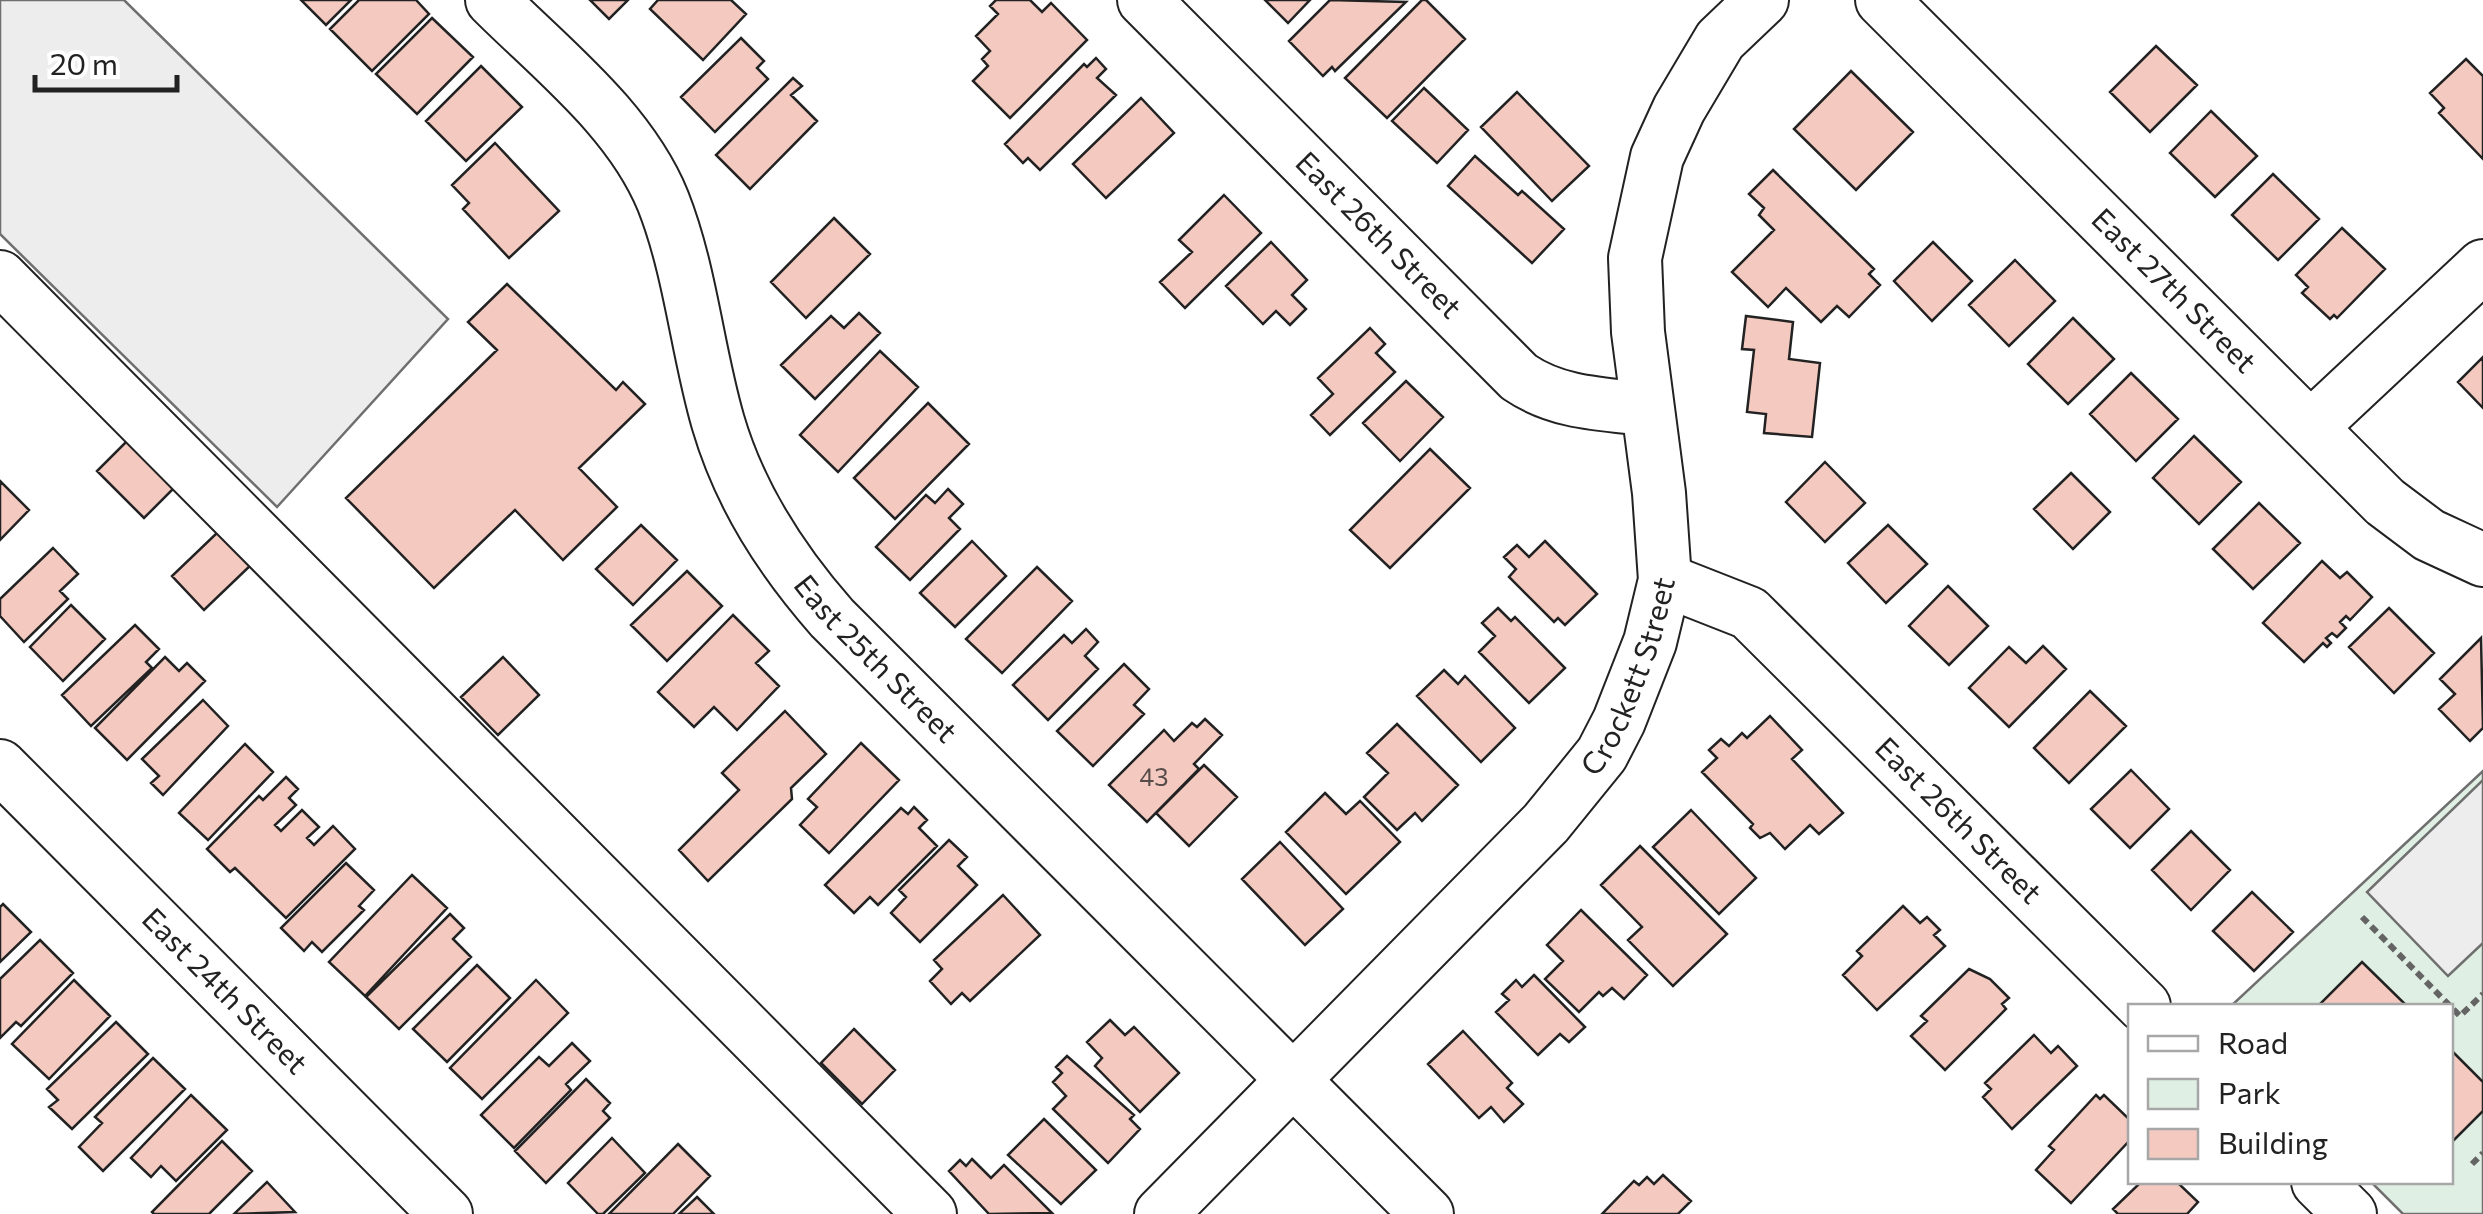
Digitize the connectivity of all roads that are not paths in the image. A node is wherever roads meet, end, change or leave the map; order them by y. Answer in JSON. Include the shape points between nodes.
{"nodes":[{"id":1,"x":492,"y":0,"type":"edge"},
{"id":2,"x":1144,"y":0,"type":"edge"},
{"id":3,"x":1762,"y":0,"type":"edge"},
{"id":4,"x":1882,"y":0,"type":"edge"},
{"id":5,"x":2483,"y":266,"type":"edge"},
{"id":6,"x":0,"y":277,"type":"edge"},
{"id":7,"x":1646,"y":409,"type":"junction"},
{"id":8,"x":2312,"y":426,"type":"junction"},
{"id":9,"x":2483,"y":560,"type":"edge"},
{"id":10,"x":1665,"y":580,"type":"junction"},
{"id":11,"x":0,"y":766,"type":"edge"},
{"id":12,"x":2142,"y":1004,"type":"edge"},
{"id":13,"x":1292,"y":1078,"type":"junction"},
{"id":14,"x":2320,"y":1184,"type":"edge"},
{"id":15,"x":446,"y":1214,"type":"edge"},
{"id":16,"x":930,"y":1214,"type":"edge"},
{"id":17,"x":1161,"y":1214,"type":"edge"},
{"id":18,"x":1427,"y":1214,"type":"edge"},
{"id":19,"x":2350,"y":1214,"type":"edge"}],
"edges":[{"from":1,"to":13,"type":"street","name":"East 25th Street","via":[[606,115],[662,199],[724,440],[776,549],[832,618]]},
{"from":2,"to":7,"type":"street","name":"East 26th Street","via":[[1519,377],[1542,393]]},
{"from":3,"to":7,"type":"street","name":"Crockett Street","via":[[1720,40],[1657,158],[1634,258]]},
{"from":4,"to":8,"type":"street","name":"East 27th Street"},
{"from":5,"to":8,"type":"street"},
{"from":6,"to":16,"type":"street"},
{"from":7,"to":10,"type":"street","name":"Crockett Street"},
{"from":8,"to":9,"type":"street","name":"East 27th Street","via":[[2385,502],[2429,535]]},
{"from":10,"to":12,"type":"street","name":"East 26th Street","via":[[1749,613]]},
{"from":10,"to":13,"type":"street","name":"Crockett Street","via":[[1640,670],[1602,754],[1546,823]]},
{"from":11,"to":15,"type":"street","name":"East 24th Street"},
{"from":13,"to":17,"type":"street","name":"Crockett Street"},
{"from":13,"to":18,"type":"street","name":"East 25th Street"},
{"from":14,"to":19,"type":"street"}]}
